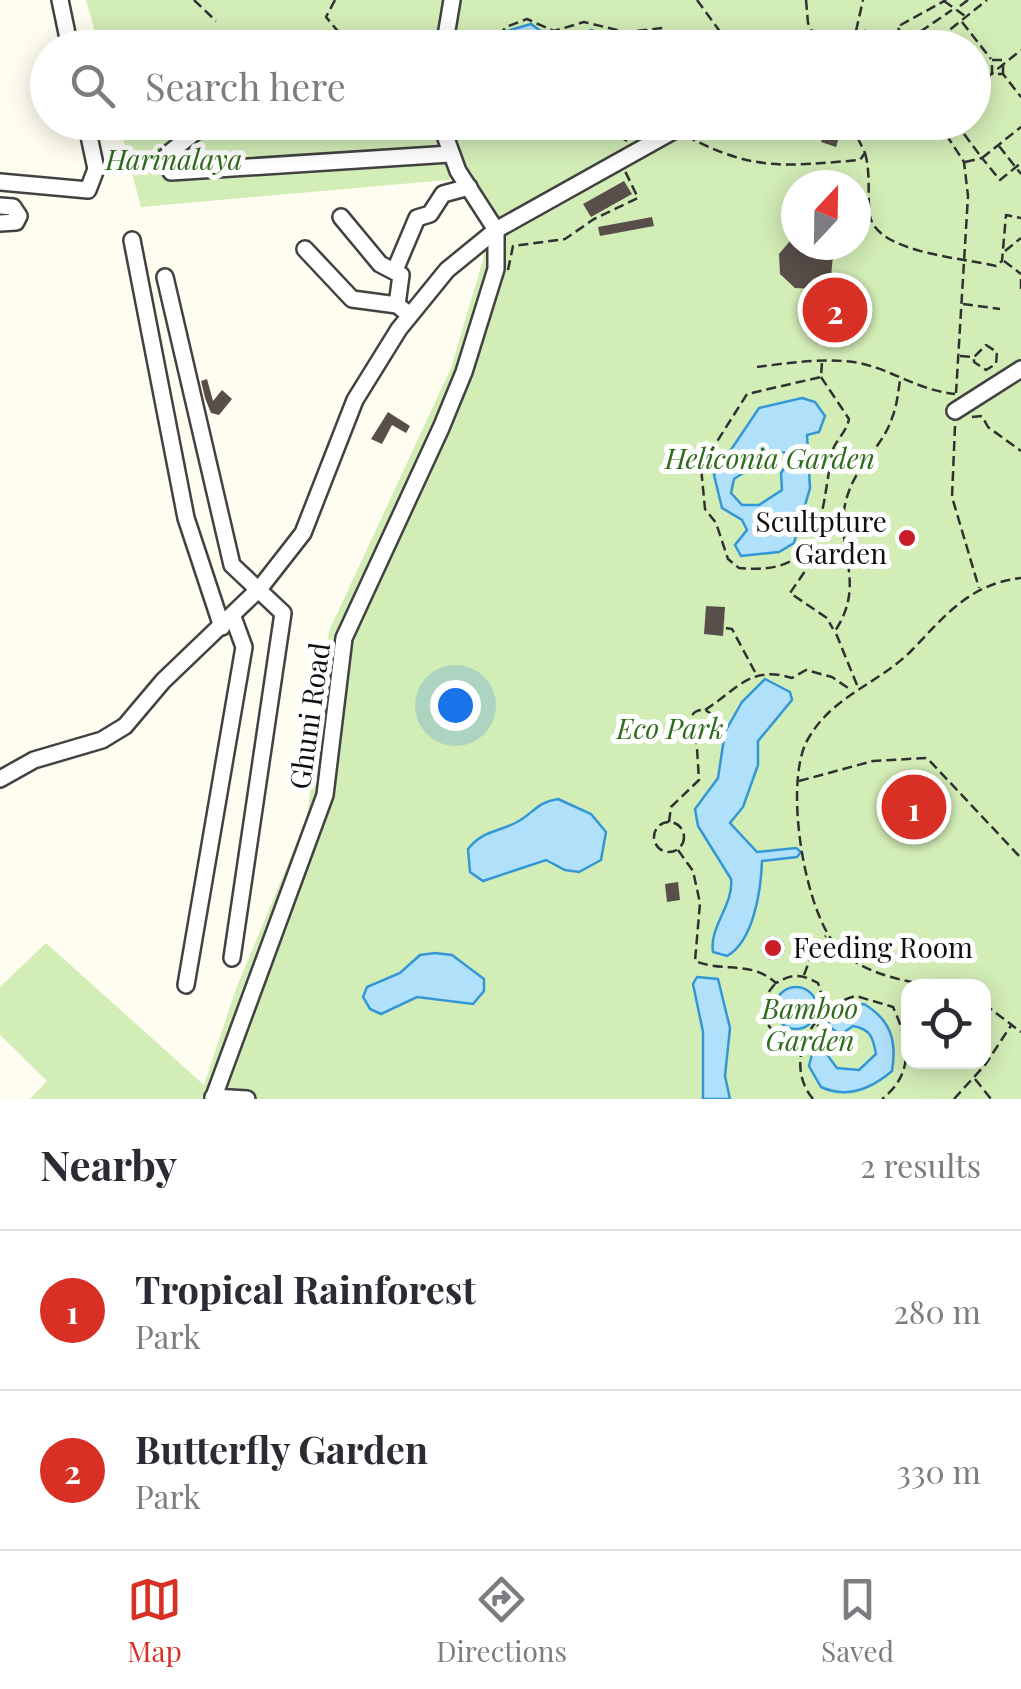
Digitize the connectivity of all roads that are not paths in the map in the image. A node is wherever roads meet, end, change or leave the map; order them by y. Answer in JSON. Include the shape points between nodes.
{"nodes":[{"id":1,"x":60,"y":0,"type":"edge"},
{"id":2,"x":452,"y":0,"type":"edge"},
{"id":3,"x":66,"y":30,"type":"edge"},
{"id":4,"x":447,"y":30,"type":"edge"},
{"id":5,"x":90,"y":140,"type":"edge"},
{"id":6,"x":185,"y":140,"type":"edge"},
{"id":7,"x":446,"y":140,"type":"edge"},
{"id":8,"x":658,"y":140,"type":"edge"},
{"id":9,"x":450,"y":154,"type":"junction"},
{"id":10,"x":0,"y":182,"type":"edge"},
{"id":11,"x":469,"y":187,"type":"junction"},
{"id":12,"x":0,"y":206,"type":"edge"},
{"id":13,"x":340,"y":217,"type":"dead end"},
{"id":14,"x":0,"y":223,"type":"edge"},
{"id":15,"x":496,"y":230,"type":"junction"},
{"id":16,"x":132,"y":240,"type":"dead end"},
{"id":17,"x":305,"y":248,"type":"dead end"},
{"id":18,"x":395,"y":270,"type":"junction"},
{"id":19,"x":164,"y":277,"type":"dead end"},
{"id":20,"x":403,"y":310,"type":"junction"},
{"id":21,"x":1018,"y":374,"type":"edge"},
{"id":22,"x":955,"y":414,"type":"road end"},
{"id":23,"x":259,"y":590,"type":"junction"},
{"id":24,"x":231,"y":619,"type":"junction"},
{"id":25,"x":0,"y":779,"type":"edge"},
{"id":26,"x":232,"y":958,"type":"dead end"},
{"id":27,"x":186,"y":985,"type":"dead end"},
{"id":28,"x":213,"y":1098,"type":"edge"},
{"id":29,"x":247,"y":1099,"type":"edge"}],
"edges":[{"from":1,"to":3,"type":"street"},
{"from":2,"to":4,"type":"street"},
{"from":5,"to":10,"type":"street","via":[[96,170],[88,190]]},
{"from":6,"to":9,"type":"street","via":[[169,153],[171,172]]},
{"from":7,"to":9,"type":"street"},
{"from":8,"to":15,"type":"street"},
{"from":9,"to":11,"type":"street"},
{"from":11,"to":15,"type":"street"},
{"from":11,"to":18,"type":"street","via":[[443,194],[430,214],[417,218]]},
{"from":12,"to":14,"type":"street","via":[[13,207],[19,216]]},
{"from":13,"to":18,"type":"street","via":[[380,264]]},
{"from":15,"to":20,"type":"street"},
{"from":15,"to":28,"type":"street","name":"Ghuni Road","via":[[496,268],[447,414],[344,638],[322,809]]},
{"from":16,"to":24,"type":"street","via":[[186,518]]},
{"from":17,"to":20,"type":"street","via":[[352,299]]},
{"from":18,"to":20,"type":"street"},
{"from":19,"to":23,"type":"street","via":[[232,565]]},
{"from":20,"to":23,"type":"street","via":[[349,411],[303,532]]},
{"from":21,"to":22,"type":"street"},
{"from":23,"to":24,"type":"street"},
{"from":23,"to":26,"type":"street","via":[[283,617]]},
{"from":24,"to":25,"type":"street","via":[[162,681],[126,726]]},
{"from":24,"to":27,"type":"street","via":[[244,647]]},
{"from":28,"to":29,"type":"street"}]}
